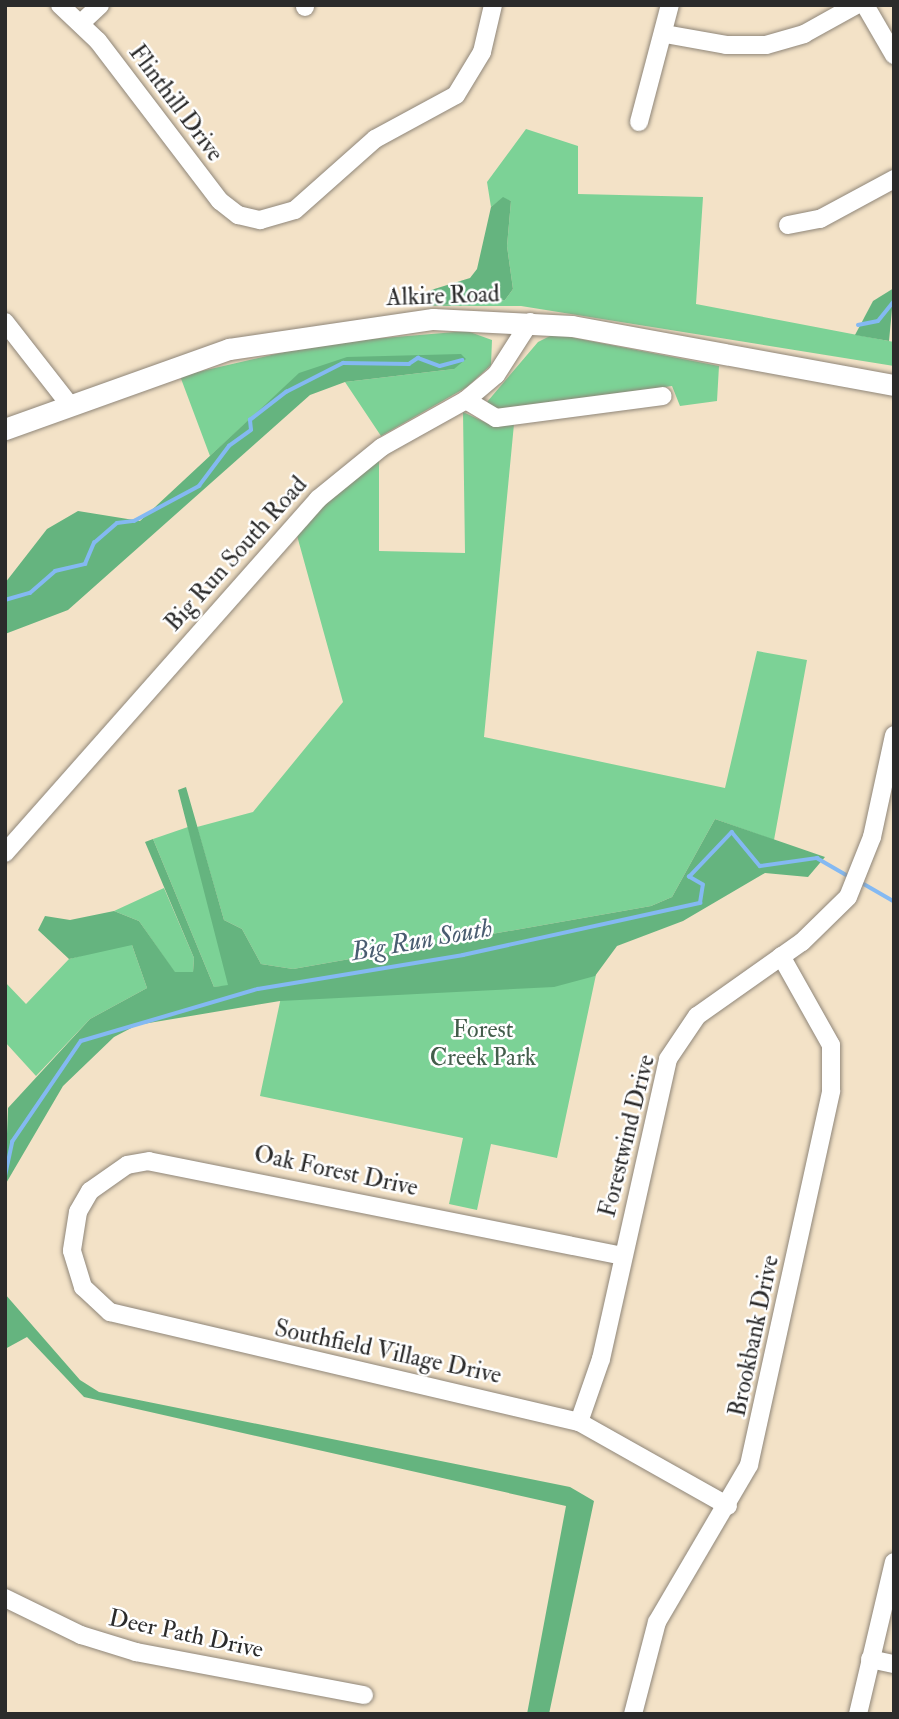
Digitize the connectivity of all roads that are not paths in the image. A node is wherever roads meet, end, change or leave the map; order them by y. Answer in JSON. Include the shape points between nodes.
{"nodes":[{"id":1,"x":60,"y":5,"type":"edge"},
{"id":2,"x":100,"y":5,"type":"edge"},
{"id":3,"x":493,"y":5,"type":"edge"},
{"id":4,"x":670,"y":5,"type":"edge"},
{"id":5,"x":856,"y":5,"type":"edge"},
{"id":6,"x":865,"y":5,"type":"edge"},
{"id":7,"x":81,"y":23,"type":"junction"},
{"id":8,"x":666,"y":34,"type":"junction"},
{"id":9,"x":894,"y":55,"type":"edge"},
{"id":10,"x":639,"y":122,"type":"dead end"},
{"id":11,"x":894,"y":179,"type":"edge"},
{"id":12,"x":788,"y":225,"type":"dead end"},
{"id":13,"x":5,"y":322,"type":"edge"},
{"id":14,"x":530,"y":322,"type":"junction"},
{"id":15,"x":894,"y":384,"type":"edge"},
{"id":16,"x":663,"y":396,"type":"dead end"},
{"id":17,"x":466,"y":400,"type":"junction"},
{"id":18,"x":68,"y":404,"type":"junction"},
{"id":19,"x":5,"y":429,"type":"edge"},
{"id":20,"x":894,"y":735,"type":"edge"},
{"id":21,"x":5,"y":853,"type":"edge"},
{"id":22,"x":781,"y":956,"type":"junction"},
{"id":23,"x":73,"y":1233,"type":"joint"},
{"id":24,"x":623,"y":1256,"type":"junction"},
{"id":25,"x":579,"y":1422,"type":"junction"},
{"id":26,"x":728,"y":1507,"type":"junction"},
{"id":27,"x":894,"y":1562,"type":"edge"},
{"id":28,"x":5,"y":1598,"type":"edge"},
{"id":29,"x":870,"y":1659,"type":"junction"},
{"id":30,"x":894,"y":1664,"type":"edge"},
{"id":31,"x":363,"y":1695,"type":"dead end"},
{"id":32,"x":633,"y":1714,"type":"edge"},
{"id":33,"x":858,"y":1714,"type":"edge"}],
"edges":[{"from":1,"to":7,"type":"street","name":"Flinthill Drive"},
{"from":2,"to":7,"type":"street"},
{"from":3,"to":7,"type":"street","name":"Flinthill Drive","via":[[482,52],[456,95],[375,139],[295,210],[260,220],[220,201]]},
{"from":4,"to":8,"type":"street"},
{"from":5,"to":8,"type":"street","via":[[804,34],[766,45],[726,45]]},
{"from":6,"to":9,"type":"street"},
{"from":8,"to":10,"type":"street"},
{"from":11,"to":12,"type":"street","via":[[820,219]]},
{"from":13,"to":18,"type":"street"},
{"from":14,"to":15,"type":"main road","name":"Alkire Road"},
{"from":14,"to":17,"type":"street","name":"Big Run South Road","via":[[496,375]]},
{"from":14,"to":18,"type":"main road","name":"Alkire Road","via":[[433,319],[267,340]]},
{"from":16,"to":17,"type":"street","via":[[496,418]]},
{"from":17,"to":21,"type":"street","name":"Big Run South Road","via":[[382,447],[318,499]]},
{"from":18,"to":19,"type":"main road","name":"Alkire Road"},
{"from":20,"to":22,"type":"street","name":"Forestwind Drive","via":[[872,838],[848,897],[829,921]]},
{"from":22,"to":24,"type":"street","name":"Forestwind Drive","via":[[697,1016],[668,1059]]},
{"from":22,"to":26,"type":"street","name":"Brookbank Drive","via":[[831,1045],[831,1091],[758,1434]]},
{"from":23,"to":24,"type":"street","name":"Oak Forest Drive","via":[[97,1185],[127,1165],[149,1161]]},
{"from":23,"to":25,"type":"street","name":"Southfield Village Drive","via":[[75,1270],[110,1312]]},
{"from":24,"to":25,"type":"street","name":"Forestwind Drive"},
{"from":25,"to":26,"type":"street","name":"Southfield Village Drive"},
{"from":26,"to":32,"type":"street","name":"Brookbank Drive","via":[[657,1622]]},
{"from":27,"to":29,"type":"street"},
{"from":28,"to":31,"type":"street","name":"Deer Path Drive","via":[[81,1635],[136,1652]]},
{"from":29,"to":30,"type":"street"},
{"from":29,"to":33,"type":"street"}]}
